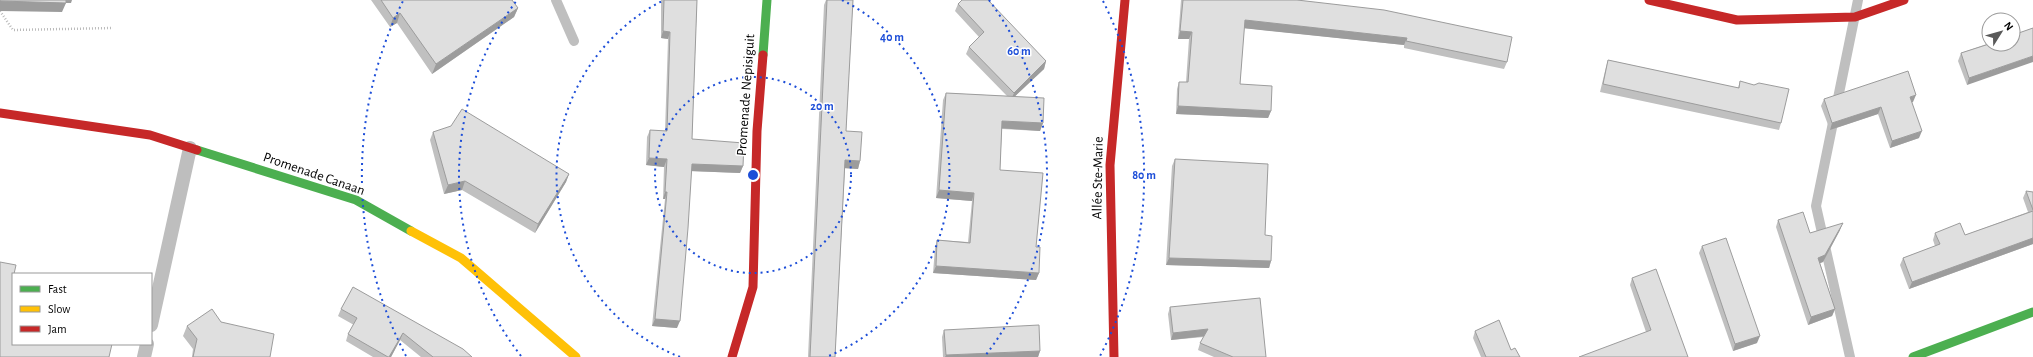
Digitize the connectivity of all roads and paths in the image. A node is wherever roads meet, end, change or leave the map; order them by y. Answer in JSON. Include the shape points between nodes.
{"nodes":[{"id":1,"x":767,"y":0,"type":"edge"},
{"id":2,"x":1125,"y":0,"type":"edge"},
{"id":3,"x":1649,"y":0,"type":"edge"},
{"id":4,"x":1904,"y":0,"type":"edge"},
{"id":5,"x":0,"y":11,"type":"edge"},
{"id":6,"x":114,"y":28,"type":"dead end"},
{"id":7,"x":0,"y":113,"type":"edge"},
{"id":8,"x":190,"y":148,"type":"junction"},
{"id":9,"x":2033,"y":312,"type":"edge"},
{"id":10,"x":152,"y":320,"type":"edge"},
{"id":11,"x":147,"y":345,"type":"edge"},
{"id":12,"x":144,"y":357,"type":"edge"},
{"id":13,"x":576,"y":357,"type":"edge"},
{"id":14,"x":732,"y":357,"type":"edge"},
{"id":15,"x":1114,"y":357,"type":"edge"},
{"id":16,"x":1913,"y":357,"type":"edge"}],
"edges":[{"from":1,"to":14,"type":"street","name":"Promenade Nepisiguit","via":[[757,131],[753,287]]},
{"from":2,"to":15,"type":"street","name":"Allée Ste-Marie","via":[[1110,165]]},
{"from":3,"to":4,"type":"street","via":[[1737,20],[1855,17]]},
{"from":5,"to":6,"type":"path","via":[[14,30]]},
{"from":7,"to":8,"type":"street","name":"Promenade Canaan","via":[[150,134]]},
{"from":8,"to":10,"type":"lane"},
{"from":8,"to":13,"type":"street","name":"Promenade Canaan","via":[[356,200],[461,258]]},
{"from":9,"to":16,"type":"street"},
{"from":11,"to":12,"type":"lane"}]}
